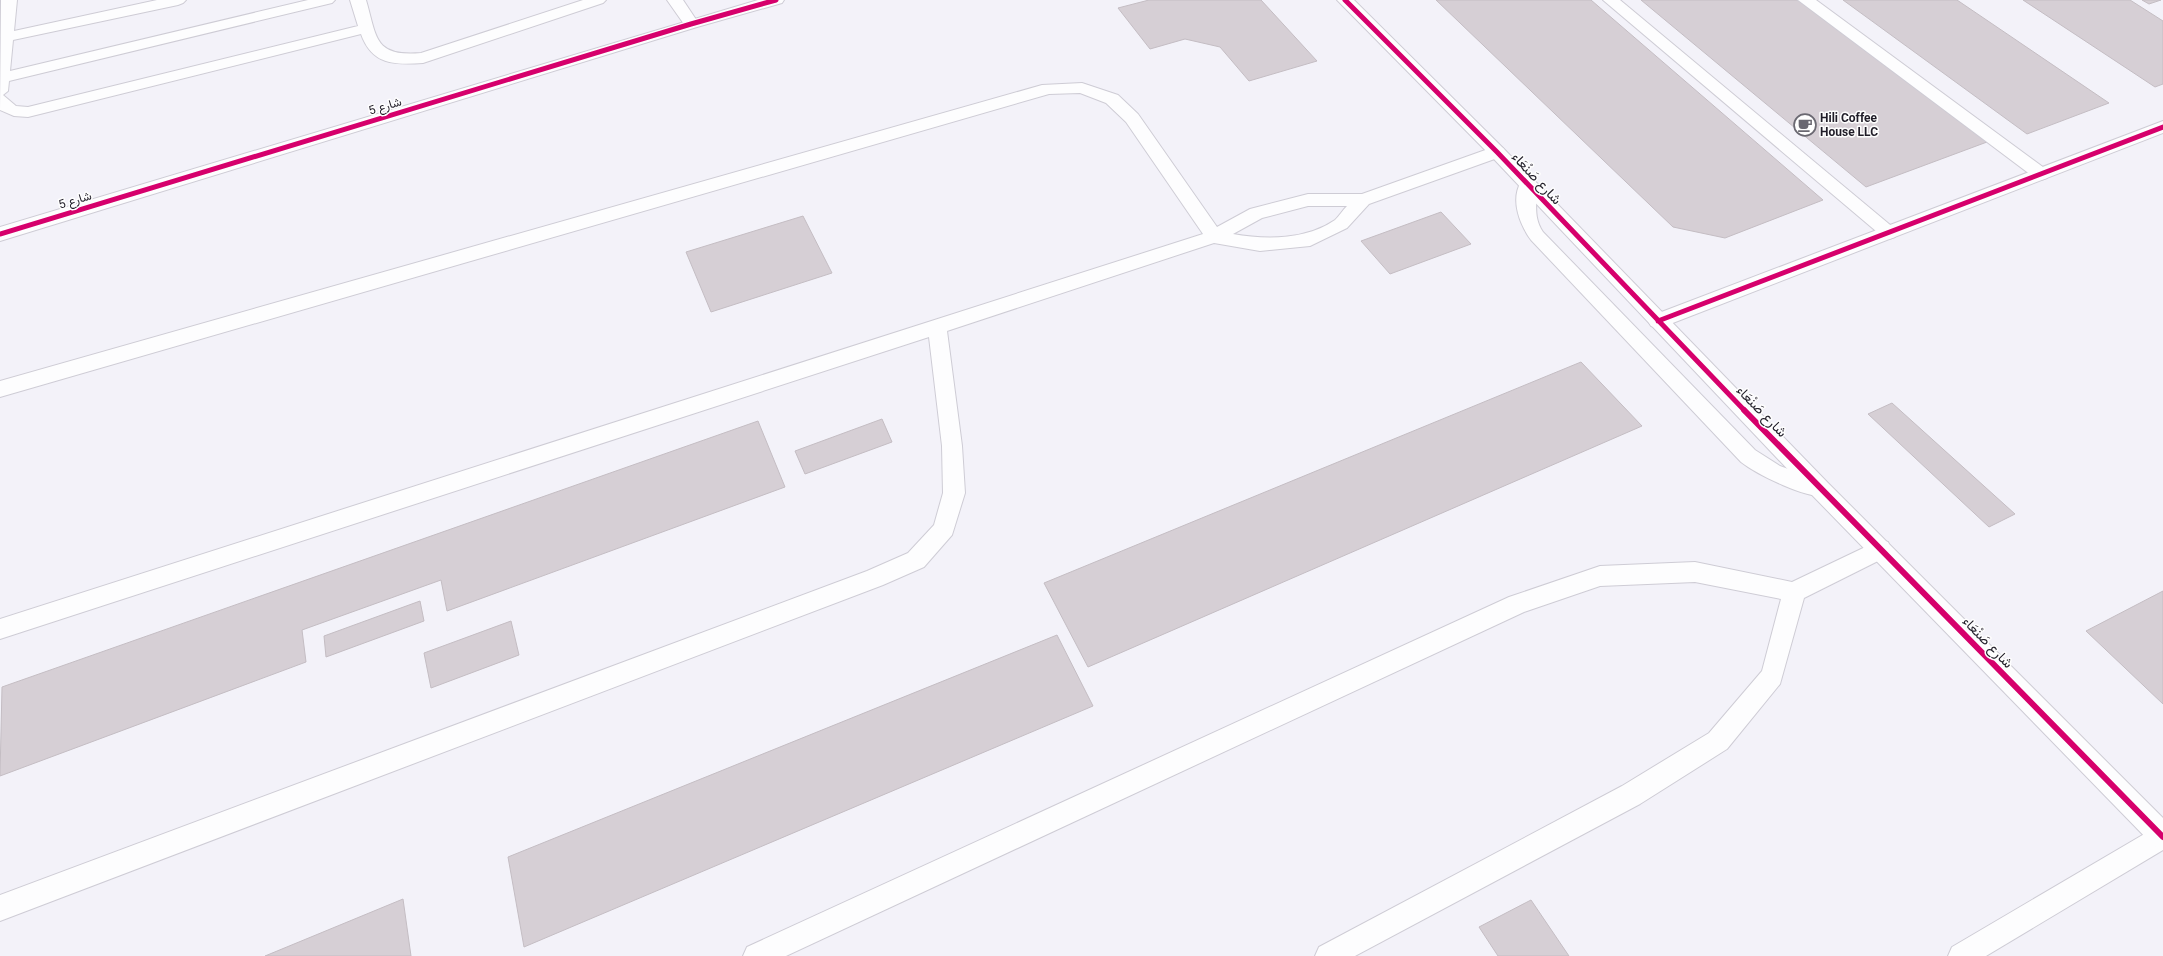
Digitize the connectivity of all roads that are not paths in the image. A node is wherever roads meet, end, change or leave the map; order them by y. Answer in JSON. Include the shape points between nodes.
{"nodes":[{"id":1,"x":9,"y":0,"type":"edge"},
{"id":2,"x":178,"y":0,"type":"edge"},
{"id":3,"x":327,"y":0,"type":"edge"},
{"id":4,"x":358,"y":0,"type":"edge"},
{"id":5,"x":598,"y":0,"type":"edge"},
{"id":6,"x":675,"y":0,"type":"edge"},
{"id":7,"x":776,"y":0,"type":"edge"},
{"id":8,"x":1344,"y":0,"type":"edge"},
{"id":9,"x":1611,"y":0,"type":"edge"},
{"id":10,"x":1806,"y":0,"type":"edge"},
{"id":11,"x":691,"y":24,"type":"junction"},
{"id":12,"x":367,"y":28,"type":"junction"},
{"id":13,"x":6,"y":37,"type":"junction"},
{"id":14,"x":0,"y":82,"type":"edge"},
{"id":15,"x":0,"y":100,"type":"edge"},
{"id":16,"x":2163,"y":127,"type":"edge"},
{"id":17,"x":1497,"y":152,"type":"junction"},
{"id":18,"x":2041,"y":174,"type":"junction"},
{"id":19,"x":1527,"y":186,"type":"junction"},
{"id":20,"x":1363,"y":200,"type":"junction"},
{"id":21,"x":1889,"y":233,"type":"junction"},
{"id":22,"x":0,"y":234,"type":"edge"},
{"id":23,"x":1214,"y":237,"type":"junction"},
{"id":24,"x":1658,"y":321,"type":"junction"},
{"id":25,"x":937,"y":327,"type":"junction"},
{"id":26,"x":0,"y":389,"type":"edge"},
{"id":27,"x":1820,"y":489,"type":"junction"},
{"id":28,"x":1880,"y":549,"type":"junction"},
{"id":29,"x":1794,"y":592,"type":"junction"},
{"id":30,"x":0,"y":629,"type":"edge"},
{"id":31,"x":2163,"y":837,"type":"edge"},
{"id":32,"x":0,"y":908,"type":"edge"},
{"id":33,"x":756,"y":956,"type":"edge"},
{"id":34,"x":1328,"y":956,"type":"edge"},
{"id":35,"x":1961,"y":956,"type":"edge"}],
"edges":[{"from":1,"to":13,"type":"lane"},
{"from":2,"to":13,"type":"lane"},
{"from":3,"to":14,"type":"lane"},
{"from":4,"to":12,"type":"lane"},
{"from":5,"to":12,"type":"lane","via":[[423,58],[403,61],[378,53],[372,46]]},
{"from":6,"to":11,"type":"lane"},
{"from":7,"to":11,"type":"street","name":"شارع 5"},
{"from":8,"to":17,"type":"street","name":"شارع صَنْعَاء"},
{"from":9,"to":21,"type":"lane"},
{"from":10,"to":18,"type":"lane"},
{"from":11,"to":22,"type":"street","name":"شارع 5"},
{"from":12,"to":15,"type":"lane","via":[[33,112],[16,112],[4,107]]},
{"from":13,"to":14,"type":"lane"},
{"from":16,"to":18,"type":"street"},
{"from":17,"to":19,"type":"street","name":"شارع صَنْعَاء"},
{"from":17,"to":20,"type":"lane"},
{"from":18,"to":21,"type":"street"},
{"from":19,"to":24,"type":"street","name":"شارع صَنْعَاء"},
{"from":19,"to":27,"type":"lane","via":[[1526,215],[1528,225],[1536,236],[1748,456],[1772,471]]},
{"from":20,"to":23,"type":"lane","via":[[1308,200],[1256,214]]},
{"from":20,"to":23,"type":"lane","via":[[1341,224],[1304,241],[1260,245]]},
{"from":21,"to":24,"type":"street"},
{"from":23,"to":25,"type":"lane"},
{"from":23,"to":26,"type":"lane","via":[[1132,118],[1112,99],[1082,88],[1048,89]]},
{"from":24,"to":27,"type":"street","name":"شارع صَنْعَاء"},
{"from":25,"to":30,"type":"lane"},
{"from":25,"to":32,"type":"lane","via":[[952,446],[954,493],[944,528],[916,560],[875,578]]},
{"from":27,"to":28,"type":"street","name":"شارع صَنْعَاء"},
{"from":28,"to":29,"type":"lane"},
{"from":28,"to":31,"type":"street","name":"شارع صَنْعَاء"},
{"from":29,"to":33,"type":"lane","via":[[1695,572],[1600,576],[1517,604]]},
{"from":29,"to":34,"type":"lane","via":[[1772,676],[1718,741],[1631,795]]},
{"from":31,"to":35,"type":"lane"}]}
